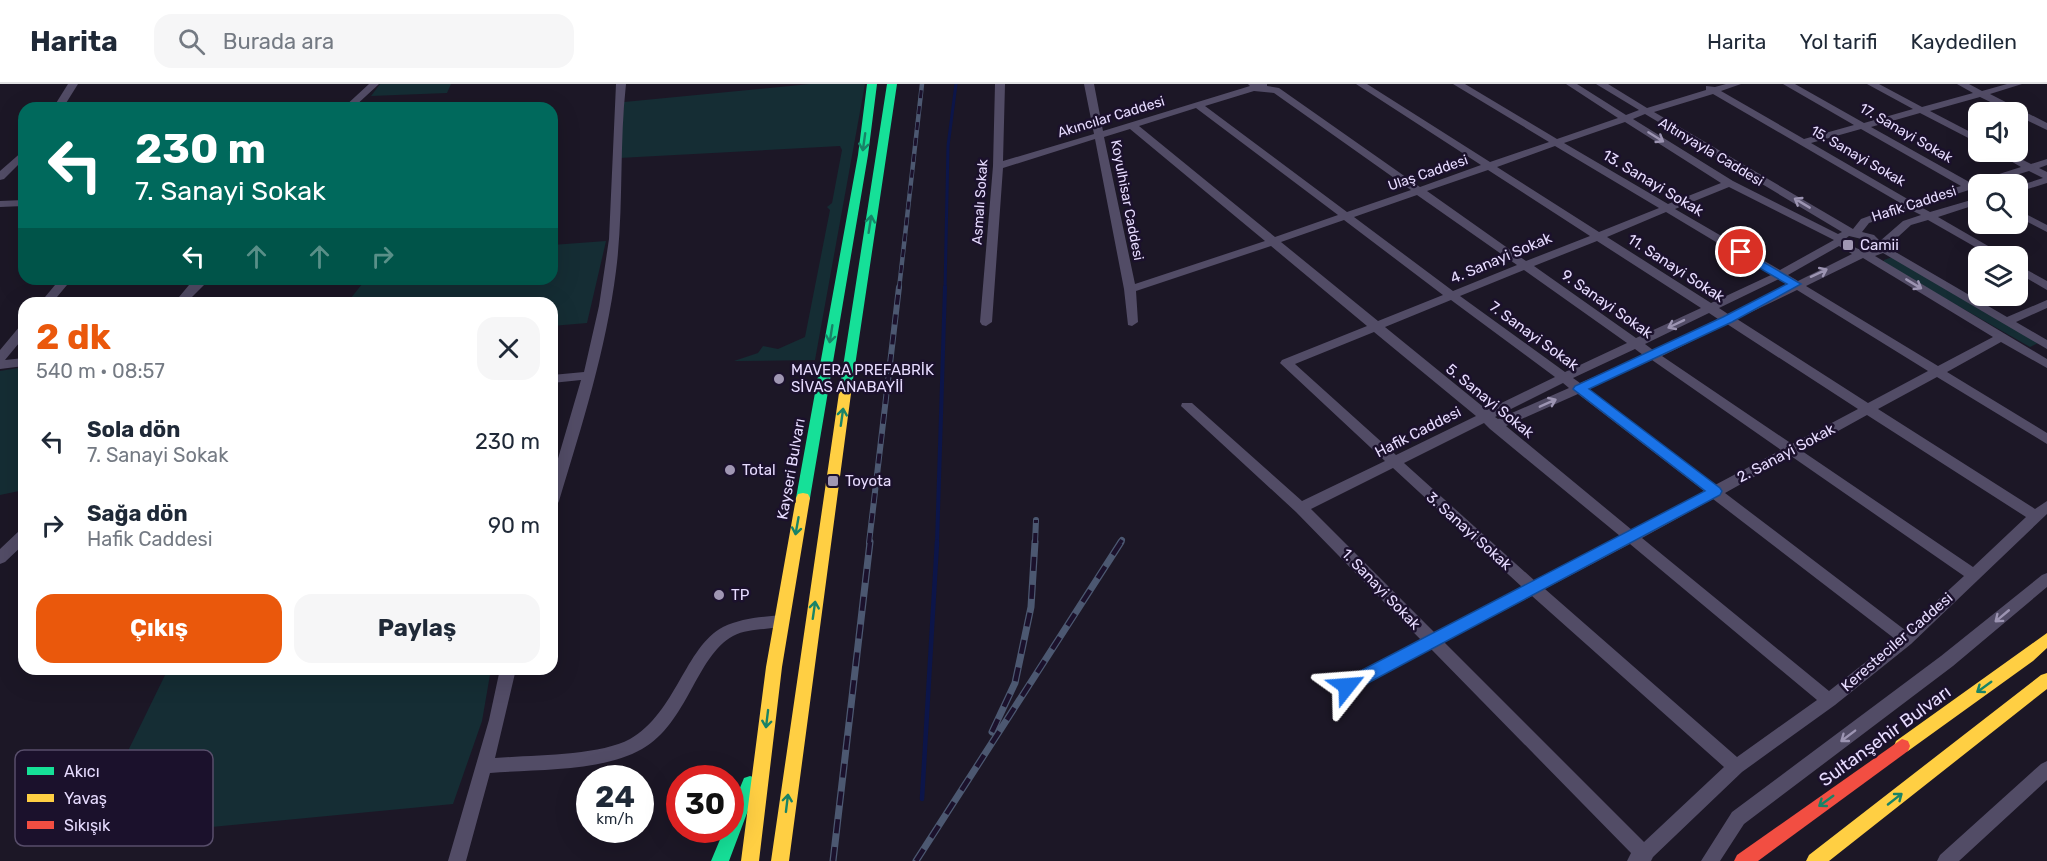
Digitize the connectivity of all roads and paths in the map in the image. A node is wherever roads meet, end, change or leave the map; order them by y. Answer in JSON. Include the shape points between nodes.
{"nodes":[{"id":1,"x":73,"y":84,"type":"edge"},
{"id":2,"x":374,"y":84,"type":"edge"},
{"id":3,"x":621,"y":84,"type":"edge"},
{"id":4,"x":872,"y":84,"type":"edge"},
{"id":5,"x":892,"y":84,"type":"edge"},
{"id":6,"x":1000,"y":84,"type":"edge"},
{"id":7,"x":1089,"y":84,"type":"edge"},
{"id":8,"x":1361,"y":84,"type":"edge"},
{"id":9,"x":1458,"y":84,"type":"edge"},
{"id":10,"x":1571,"y":84,"type":"edge"},
{"id":11,"x":1601,"y":84,"type":"edge"},
{"id":12,"x":1702,"y":84,"type":"edge"},
{"id":13,"x":1736,"y":84,"type":"edge"},
{"id":14,"x":1788,"y":84,"type":"edge"},
{"id":15,"x":1872,"y":84,"type":"edge"},
{"id":16,"x":1962,"y":84,"type":"edge"},
{"id":17,"x":2017,"y":84,"type":"edge"},
{"id":18,"x":1259,"y":85,"type":"edge"},
{"id":19,"x":1713,"y":90,"type":"junction"},
{"id":20,"x":1982,"y":94,"type":"junction"},
{"id":21,"x":62,"y":102,"type":"edge"},
{"id":22,"x":354,"y":102,"type":"edge"},
{"id":23,"x":1198,"y":105,"type":"junction"},
{"id":24,"x":1921,"y":110,"type":"junction"},
{"id":25,"x":1646,"y":111,"type":"junction"},
{"id":26,"x":1626,"y":118,"type":"junction"},
{"id":27,"x":1132,"y":125,"type":"junction"},
{"id":28,"x":1863,"y":125,"type":"junction"},
{"id":29,"x":2047,"y":127,"type":"edge"},
{"id":30,"x":1099,"y":135,"type":"junction"},
{"id":31,"x":1968,"y":135,"type":"edge"},
{"id":32,"x":1555,"y":142,"type":"junction"},
{"id":33,"x":1803,"y":142,"type":"junction"},
{"id":34,"x":18,"y":159,"type":"edge"},
{"id":35,"x":2019,"y":162,"type":"edge"},
{"id":36,"x":2047,"y":162,"type":"edge"},
{"id":37,"x":998,"y":166,"type":"junction"},
{"id":38,"x":1489,"y":166,"type":"junction"},
{"id":39,"x":2030,"y":168,"type":"junction"},
{"id":40,"x":2014,"y":174,"type":"edge"},
{"id":41,"x":0,"y":177,"type":"edge"},
{"id":42,"x":2047,"y":178,"type":"edge"},
{"id":43,"x":1729,"y":183,"type":"junction"},
{"id":44,"x":2028,"y":185,"type":"edge"},
{"id":45,"x":1968,"y":186,"type":"edge"},
{"id":46,"x":1418,"y":190,"type":"junction"},
{"id":47,"x":1968,"y":191,"type":"edge"},
{"id":48,"x":18,"y":203,"type":"edge"},
{"id":49,"x":0,"y":204,"type":"edge"},
{"id":50,"x":1968,"y":204,"type":"edge"},
{"id":51,"x":1911,"y":205,"type":"junction"},
{"id":52,"x":1665,"y":207,"type":"junction"},
{"id":53,"x":1347,"y":216,"type":"junction"},
{"id":54,"x":1931,"y":216,"type":"junction"},
{"id":55,"x":2028,"y":219,"type":"edge"},
{"id":56,"x":2047,"y":229,"type":"edge"},
{"id":57,"x":1854,"y":233,"type":"junction"},
{"id":58,"x":1598,"y":235,"type":"junction"},
{"id":59,"x":1840,"y":240,"type":"junction"},
{"id":60,"x":1272,"y":242,"type":"junction"},
{"id":61,"x":1981,"y":246,"type":"edge"},
{"id":62,"x":1880,"y":247,"type":"junction"},
{"id":63,"x":1863,"y":254,"type":"junction"},
{"id":64,"x":1526,"y":265,"type":"junction"},
{"id":65,"x":1779,"y":274,"type":"junction"},
{"id":66,"x":2028,"y":274,"type":"edge"},
{"id":67,"x":1796,"y":284,"type":"junction"},
{"id":68,"x":61,"y":285,"type":"edge"},
{"id":69,"x":196,"y":285,"type":"edge"},
{"id":70,"x":2047,"y":286,"type":"edge"},
{"id":71,"x":1130,"y":289,"type":"junction"},
{"id":72,"x":1452,"y":296,"type":"junction"},
{"id":73,"x":51,"y":297,"type":"edge"},
{"id":74,"x":185,"y":297,"type":"edge"},
{"id":75,"x":2047,"y":304,"type":"edge"},
{"id":76,"x":1710,"y":307,"type":"junction"},
{"id":77,"x":1728,"y":320,"type":"junction"},
{"id":78,"x":2007,"y":321,"type":"junction"},
{"id":79,"x":986,"y":322,"type":"dead end"},
{"id":80,"x":1132,"y":322,"type":"dead end"},
{"id":81,"x":1376,"y":328,"type":"junction"},
{"id":82,"x":18,"y":336,"type":"edge"},
{"id":83,"x":2001,"y":337,"type":"junction"},
{"id":84,"x":1635,"y":343,"type":"junction"},
{"id":85,"x":2047,"y":345,"type":"edge"},
{"id":86,"x":1653,"y":355,"type":"junction"},
{"id":87,"x":0,"y":358,"type":"edge"},
{"id":88,"x":18,"y":363,"type":"edge"},
{"id":89,"x":1286,"y":363,"type":"joint"},
{"id":90,"x":2047,"y":364,"type":"edge"},
{"id":91,"x":0,"y":365,"type":"edge"},
{"id":92,"x":1938,"y":371,"type":"junction"},
{"id":93,"x":590,"y":375,"type":"junction"},
{"id":94,"x":558,"y":378,"type":"edge"},
{"id":95,"x":1563,"y":378,"type":"junction"},
{"id":96,"x":1580,"y":389,"type":"junction"},
{"id":97,"x":1187,"y":406,"type":"dead end"},
{"id":98,"x":1868,"y":409,"type":"junction"},
{"id":99,"x":1490,"y":422,"type":"junction"},
{"id":100,"x":2047,"y":439,"type":"edge"},
{"id":101,"x":1792,"y":450,"type":"junction"},
{"id":102,"x":1394,"y":463,"type":"junction"},
{"id":103,"x":558,"y":481,"type":"edge"},
{"id":104,"x":1715,"y":491,"type":"junction"},
{"id":105,"x":1301,"y":508,"type":"junction"},
{"id":106,"x":2041,"y":511,"type":"edge"},
{"id":107,"x":1631,"y":537,"type":"junction"},
{"id":108,"x":18,"y":541,"type":"edge"},
{"id":109,"x":0,"y":558,"type":"edge"},
{"id":110,"x":1974,"y":575,"type":"junction"},
{"id":111,"x":2047,"y":579,"type":"edge"},
{"id":112,"x":1532,"y":587,"type":"junction"},
{"id":113,"x":781,"y":621,"type":"junction"},
{"id":114,"x":1906,"y":639,"type":"junction"},
{"id":115,"x":2047,"y":639,"type":"edge"},
{"id":116,"x":1432,"y":642,"type":"junction"},
{"id":117,"x":507,"y":675,"type":"edge"},
{"id":118,"x":2047,"y":680,"type":"edge"},
{"id":119,"x":1347,"y":686,"type":"dead end"},
{"id":120,"x":1829,"y":700,"type":"junction"},
{"id":121,"x":763,"y":750,"type":"junction"},
{"id":122,"x":485,"y":766,"type":"junction"},
{"id":123,"x":1736,"y":767,"type":"junction"},
{"id":124,"x":2047,"y":769,"type":"edge"},
{"id":125,"x":1641,"y":858,"type":"edge"},
{"id":126,"x":457,"y":861,"type":"edge"},
{"id":127,"x":720,"y":861,"type":"edge"},
{"id":128,"x":750,"y":861,"type":"edge"},
{"id":129,"x":780,"y":861,"type":"edge"},
{"id":130,"x":1710,"y":861,"type":"edge"},
{"id":131,"x":1743,"y":861,"type":"edge"},
{"id":132,"x":1815,"y":861,"type":"edge"},
{"id":133,"x":1946,"y":861,"type":"edge"}],
"edges":[{"from":1,"to":21,"type":"street"},
{"from":2,"to":22,"type":"street"},
{"from":3,"to":93,"type":"street","via":[[615,126],[615,238]]},
{"from":4,"to":113,"type":"highway","name":"Kayseri Bulvarı","one_way":true},
{"from":129,"to":5,"type":"highway","one_way":true},
{"from":6,"to":37,"type":"street","name":"Asmalı Sokak"},
{"from":7,"to":30,"type":"street","name":"Koyulhisar Caddesi"},
{"from":8,"to":38,"type":"street","name":"11. Sanayi Sokak"},
{"from":9,"to":32,"type":"street","name":"13. Sanayi Sokak"},
{"from":10,"to":26,"type":"street","name":"Altınyayla Caddesi"},
{"from":11,"to":25,"type":"street","name":"Altınyayla Caddesi"},
{"from":12,"to":19,"type":"street","name":"15. Sanayi Sokak"},
{"from":13,"to":19,"type":"street","name":"Ulaş Caddesi"},
{"from":14,"to":28,"type":"street","name":"17. Sanayi Sokak"},
{"from":15,"to":24,"type":"street"},
{"from":16,"to":20,"type":"street"},
{"from":17,"to":20,"type":"street"},
{"from":18,"to":23,"type":"street","name":"Akıncılar Caddesi"},
{"from":18,"to":46,"type":"street","name":"9. Sanayi Sokak","via":[[1276,90]]},
{"from":19,"to":25,"type":"street","name":"Ulaş Caddesi"},
{"from":19,"to":33,"type":"street","name":"15. Sanayi Sokak"},
{"from":20,"to":24,"type":"street"},
{"from":20,"to":29,"type":"street"},
{"from":23,"to":27,"type":"street","name":"Akıncılar Caddesi"},
{"from":23,"to":53,"type":"street","name":"7. Sanayi Sokak"},
{"from":24,"to":28,"type":"street"},
{"from":24,"to":31,"type":"street"},
{"from":25,"to":26,"type":"street","name":"Ulaş Caddesi"},
{"from":57,"to":25,"type":"street","name":"Altınyayla Caddesi","one_way":true},
{"from":26,"to":32,"type":"street","name":"Ulaş Caddesi"},
{"from":26,"to":43,"type":"street","name":"Altınyayla Caddesi","one_way":true},
{"from":27,"to":30,"type":"street","name":"Akıncılar Caddesi"},
{"from":27,"to":60,"type":"street","name":"5. Sanayi Sokak"},
{"from":28,"to":33,"type":"street"},
{"from":28,"to":45,"type":"street","name":"17. Sanayi Sokak"},
{"from":30,"to":37,"type":"street","name":"Akıncılar Caddesi"},
{"from":30,"to":71,"type":"street","name":"Koyulhisar Caddesi"},
{"from":32,"to":38,"type":"street","name":"Ulaş Caddesi"},
{"from":32,"to":52,"type":"street","name":"13. Sanayi Sokak"},
{"from":33,"to":51,"type":"street","name":"15. Sanayi Sokak"},
{"from":34,"to":41,"type":"street"},
{"from":35,"to":39,"type":"street"},
{"from":36,"to":39,"type":"street","name":"Hafik Caddesi"},
{"from":37,"to":79,"type":"street","name":"Asmalı Sokak"},
{"from":38,"to":46,"type":"street","name":"Ulaş Caddesi"},
{"from":38,"to":58,"type":"street","name":"11. Sanayi Sokak"},
{"from":39,"to":40,"type":"street","name":"Hafik Caddesi"},
{"from":39,"to":42,"type":"street"},
{"from":42,"to":44,"type":"street"},
{"from":43,"to":52,"type":"street","name":"4. Sanayi Sokak"},
{"from":43,"to":59,"type":"street","name":"Altınyayla Caddesi"},
{"from":46,"to":53,"type":"street","name":"Ulaş Caddesi"},
{"from":46,"to":64,"type":"street","name":"9. Sanayi Sokak"},
{"from":47,"to":51,"type":"street","name":"Hafik Caddesi"},
{"from":48,"to":49,"type":"street"},
{"from":50,"to":54,"type":"street","name":"Hafik Caddesi"},
{"from":51,"to":54,"type":"street","name":"15. Sanayi Sokak"},
{"from":51,"to":57,"type":"street","name":"Hafik Caddesi","via":[[1865,221]]},
{"from":52,"to":58,"type":"street","name":"4. Sanayi Sokak"},
{"from":52,"to":65,"type":"street","name":"13. Sanayi Sokak"},
{"from":53,"to":60,"type":"street","name":"Ulaş Caddesi"},
{"from":53,"to":72,"type":"street","name":"7. Sanayi Sokak"},
{"from":54,"to":61,"type":"street","name":"15. Sanayi Sokak"},
{"from":54,"to":62,"type":"street","name":"Hafik Caddesi","via":[[1907,223]]},
{"from":55,"to":56,"type":"street"},
{"from":57,"to":59,"type":"street","name":"Hafik Caddesi","via":[[1844,234]]},
{"from":57,"to":62,"type":"street","name":"Altınyayla Caddesi","via":[[1870,237]]},
{"from":58,"to":64,"type":"street","name":"4. Sanayi Sokak"},
{"from":58,"to":76,"type":"street","name":"11. Sanayi Sokak"},
{"from":59,"to":63,"type":"street","name":"Altınyayla Caddesi","via":[[1848,249]]},
{"from":59,"to":65,"type":"street","name":"Hafik Caddesi"},
{"from":60,"to":71,"type":"street","name":"Ulaş Caddesi"},
{"from":60,"to":81,"type":"street","name":"5. Sanayi Sokak"},
{"from":62,"to":63,"type":"street","name":"Hafik Caddesi","via":[[1878,253]]},
{"from":62,"to":78,"type":"street"},
{"from":67,"to":63,"type":"street","name":"Hafik Caddesi","one_way":true},
{"from":63,"to":83,"type":"street","one_way":true},
{"from":64,"to":72,"type":"street","name":"4. Sanayi Sokak"},
{"from":64,"to":84,"type":"street","name":"9. Sanayi Sokak"},
{"from":65,"to":67,"type":"street","name":"13. Sanayi Sokak"},
{"from":65,"to":76,"type":"street","name":"Hafik Caddesi"},
{"from":66,"to":70,"type":"street"},
{"from":67,"to":77,"type":"street","name":"Hafik Caddesi"},
{"from":67,"to":92,"type":"street","name":"13. Sanayi Sokak"},
{"from":68,"to":73,"type":"street"},
{"from":69,"to":74,"type":"street"},
{"from":71,"to":80,"type":"street","name":"Koyulhisar Caddesi"},
{"from":72,"to":81,"type":"street","name":"4. Sanayi Sokak"},
{"from":72,"to":95,"type":"street","name":"7. Sanayi Sokak"},
{"from":75,"to":78,"type":"street"},
{"from":76,"to":77,"type":"street","name":"11. Sanayi Sokak"},
{"from":76,"to":84,"type":"street","name":"Hafik Caddesi","one_way":true},
{"from":77,"to":86,"type":"street","name":"Hafik Caddesi"},
{"from":77,"to":98,"type":"street","name":"11. Sanayi Sokak"},
{"from":78,"to":85,"type":"street"},
{"from":81,"to":89,"type":"street","name":"4. Sanayi Sokak"},
{"from":81,"to":99,"type":"street","name":"5. Sanayi Sokak"},
{"from":82,"to":87,"type":"street"},
{"from":83,"to":90,"type":"street"},
{"from":83,"to":92,"type":"street","name":"2. Sanayi Sokak"},
{"from":84,"to":86,"type":"street","name":"9. Sanayi Sokak"},
{"from":84,"to":95,"type":"street","name":"Hafik Caddesi"},
{"from":86,"to":96,"type":"street","name":"Hafik Caddesi"},
{"from":86,"to":101,"type":"street","name":"9. Sanayi Sokak"},
{"from":88,"to":91,"type":"street"},
{"from":89,"to":102,"type":"street","name":"3. Sanayi Sokak"},
{"from":92,"to":98,"type":"street","name":"2. Sanayi Sokak"},
{"from":92,"to":100,"type":"street","name":"13. Sanayi Sokak"},
{"from":93,"to":94,"type":"street"},
{"from":93,"to":103,"type":"street"},
{"from":95,"to":96,"type":"street","name":"7. Sanayi Sokak"},
{"from":95,"to":99,"type":"street","name":"Hafik Caddesi"},
{"from":99,"to":96,"type":"street","name":"Hafik Caddesi","one_way":true},
{"from":96,"to":104,"type":"street","name":"7. Sanayi Sokak"},
{"from":97,"to":105,"type":"street","name":"1. Sanayi Sokak"},
{"from":98,"to":101,"type":"street","name":"2. Sanayi Sokak"},
{"from":98,"to":106,"type":"street","name":"11. Sanayi Sokak"},
{"from":99,"to":102,"type":"street","name":"Hafik Caddesi"},
{"from":99,"to":107,"type":"street","name":"5. Sanayi Sokak"},
{"from":101,"to":104,"type":"street","name":"2. Sanayi Sokak"},
{"from":101,"to":110,"type":"street","name":"9. Sanayi Sokak"},
{"from":102,"to":105,"type":"street","name":"Hafik Caddesi"},
{"from":102,"to":112,"type":"street","name":"3. Sanayi Sokak"},
{"from":104,"to":107,"type":"street","name":"2. Sanayi Sokak"},
{"from":104,"to":114,"type":"street","name":"7. Sanayi Sokak"},
{"from":105,"to":116,"type":"street","name":"1. Sanayi Sokak"},
{"from":106,"to":110,"type":"street","name":"Keresteciler Caddesi"},
{"from":107,"to":112,"type":"street","name":"2. Sanayi Sokak"},
{"from":107,"to":120,"type":"street","name":"5. Sanayi Sokak"},
{"from":108,"to":109,"type":"street"},
{"from":110,"to":114,"type":"street","name":"Keresteciler Caddesi"},
{"from":111,"to":130,"type":"street","one_way":true,"via":[[1947,662],[1738,818]]},
{"from":112,"to":116,"type":"street","name":"2. Sanayi Sokak"},
{"from":112,"to":123,"type":"street","name":"3. Sanayi Sokak"},
{"from":113,"to":121,"type":"highway","name":"Kayseri Bulvarı","one_way":true},
{"from":113,"to":122,"type":"street","via":[[754,623],[725,633],[708,647],[680,698],[654,733],[627,750],[608,756]]},
{"from":114,"to":120,"type":"street","name":"Keresteciler Caddesi"},
{"from":115,"to":131,"type":"highway","name":"Sultanşehir Bulvarı","one_way":true},
{"from":116,"to":119,"type":"street","name":"2. Sanayi Sokak"},
{"from":116,"to":125,"type":"street","name":"1. Sanayi Sokak"},
{"from":117,"to":122,"type":"street"},
{"from":132,"to":118,"type":"highway","one_way":true},
{"from":120,"to":123,"type":"street","name":"Keresteciler Caddesi"},
{"from":121,"to":127,"type":"highway"},
{"from":121,"to":128,"type":"highway","name":"Kayseri Bulvarı"},
{"from":122,"to":126,"type":"street"},
{"from":123,"to":125,"type":"street","name":"Keresteciler Caddesi"},
{"from":124,"to":133,"type":"street"}]}
